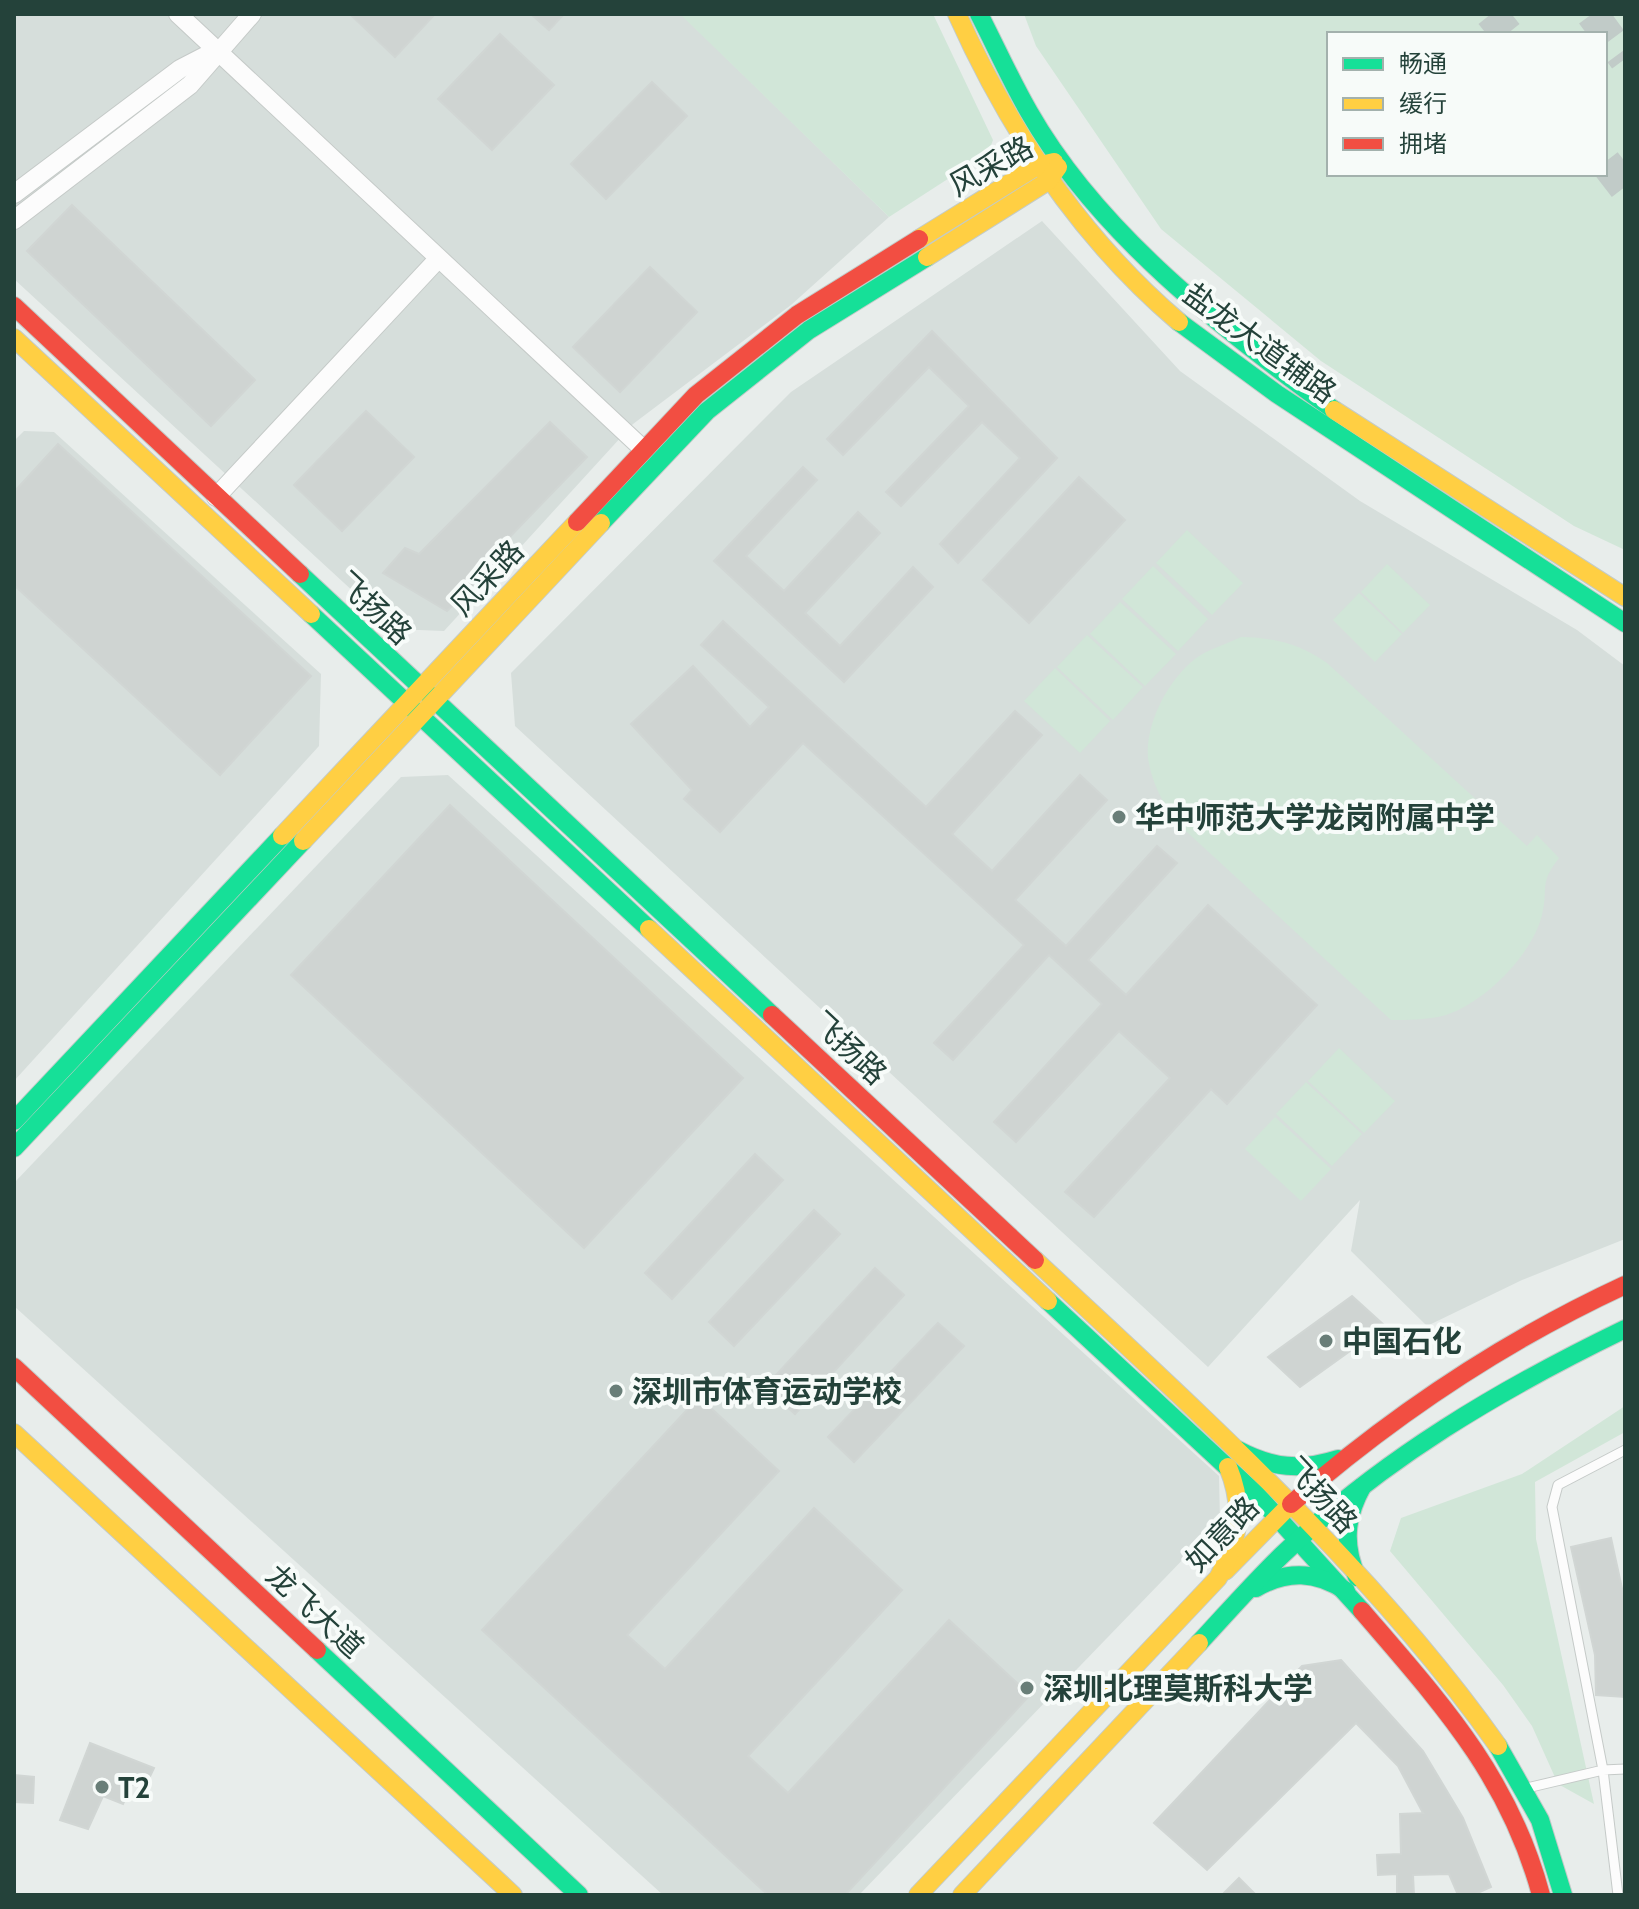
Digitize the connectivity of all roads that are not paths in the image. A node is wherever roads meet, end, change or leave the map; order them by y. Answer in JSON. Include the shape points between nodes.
{"nodes":[{"id":1,"x":178,"y":14,"type":"edge"},
{"id":2,"x":252,"y":14,"type":"edge"},
{"id":3,"x":957,"y":14,"type":"edge"},
{"id":4,"x":979,"y":14,"type":"edge"},
{"id":5,"x":217,"y":50,"type":"junction"},
{"id":6,"x":1061,"y":161,"type":"junction"},
{"id":7,"x":1043,"y":174,"type":"junction"},
{"id":8,"x":14,"y":194,"type":"edge"},
{"id":9,"x":14,"y":220,"type":"edge"},
{"id":10,"x":438,"y":259,"type":"junction"},
{"id":11,"x":14,"y":306,"type":"edge"},
{"id":12,"x":14,"y":338,"type":"edge"},
{"id":13,"x":643,"y":449,"type":"junction"},
{"id":14,"x":216,"y":497,"type":"junction"},
{"id":15,"x":1625,"y":597,"type":"edge"},
{"id":16,"x":1625,"y":623,"type":"edge"},
{"id":17,"x":428,"y":696,"type":"junction"},
{"id":18,"x":406,"y":705,"type":"junction"},
{"id":19,"x":420,"y":719,"type":"junction"},
{"id":20,"x":14,"y":1121,"type":"edge"},
{"id":21,"x":14,"y":1148,"type":"edge"},
{"id":22,"x":1625,"y":1285,"type":"edge"},
{"id":23,"x":1625,"y":1329,"type":"edge"},
{"id":24,"x":14,"y":1367,"type":"edge"},
{"id":25,"x":14,"y":1433,"type":"edge"},
{"id":26,"x":1238,"y":1450,"type":"junction"},
{"id":27,"x":1625,"y":1450,"type":"edge"},
{"id":28,"x":1346,"y":1456,"type":"junction"},
{"id":29,"x":1228,"y":1467,"type":"junction"},
{"id":30,"x":1365,"y":1483,"type":"junction"},
{"id":31,"x":1284,"y":1510,"type":"junction"},
{"id":32,"x":1306,"y":1533,"type":"junction"},
{"id":33,"x":1218,"y":1578,"type":"junction"},
{"id":34,"x":1352,"y":1584,"type":"junction"},
{"id":35,"x":1242,"y":1598,"type":"junction"},
{"id":36,"x":1625,"y":1769,"type":"edge"},
{"id":37,"x":1603,"y":1770,"type":"junction"},
{"id":38,"x":1527,"y":1788,"type":"junction"},
{"id":39,"x":513,"y":1895,"type":"edge"},
{"id":40,"x":579,"y":1895,"type":"edge"},
{"id":41,"x":918,"y":1895,"type":"edge"},
{"id":42,"x":962,"y":1895,"type":"edge"},
{"id":43,"x":1541,"y":1895,"type":"edge"},
{"id":44,"x":1563,"y":1895,"type":"edge"},
{"id":45,"x":1618,"y":1895,"type":"edge"}],
"edges":[{"from":1,"to":5,"type":"street"},
{"from":2,"to":5,"type":"street"},
{"from":3,"to":7,"type":"street","name":"盐龙大道辅路","via":[[1004,113]]},
{"from":4,"to":6,"type":"street","name":"盐龙大道辅路","via":[[1017,93]]},
{"from":5,"to":8,"type":"street","via":[[180,69]]},
{"from":5,"to":9,"type":"street","via":[[190,85]]},
{"from":5,"to":10,"type":"street"},
{"from":6,"to":7,"type":"street","name":"风采路"},
{"from":6,"to":15,"type":"street","name":"盐龙大道辅路","via":[[1132,246],[1229,335]]},
{"from":7,"to":13,"type":"street","name":"风采路","via":[[764,338]]},
{"from":7,"to":16,"type":"street","name":"盐龙大道辅路","via":[[1114,260],[1214,348]]},
{"from":7,"to":17,"type":"street","name":"风采路","via":[[809,330],[727,393]]},
{"from":10,"to":13,"type":"street"},
{"from":10,"to":14,"type":"street"},
{"from":11,"to":14,"type":"street","name":"飞扬路"},
{"from":12,"to":18,"type":"street","name":"飞扬路"},
{"from":13,"to":17,"type":"street","name":"风采路"},
{"from":14,"to":17,"type":"street","name":"飞扬路"},
{"from":17,"to":18,"type":"street","name":"风采路"},
{"from":17,"to":19,"type":"street","name":"风采路"},
{"from":17,"to":26,"type":"street","name":"飞扬路"},
{"from":18,"to":19,"type":"street","name":"飞扬路"},
{"from":18,"to":20,"type":"street","name":"风采路"},
{"from":19,"to":21,"type":"street","name":"风采路"},
{"from":19,"to":29,"type":"street","name":"飞扬路"},
{"from":22,"to":28,"type":"street","name":"如意路","via":[[1460,1373]]},
{"from":23,"to":30,"type":"street","name":"如意路","via":[[1468,1410]]},
{"from":24,"to":40,"type":"street","name":"龙飞大道"},
{"from":25,"to":39,"type":"street"},
{"from":26,"to":28,"type":"street","via":[[1290,1469]]},
{"from":26,"to":31,"type":"street","name":"飞扬路"},
{"from":27,"to":37,"type":"lane","via":[[1558,1485],[1552,1507]]},
{"from":28,"to":31,"type":"street","name":"如意路"},
{"from":29,"to":31,"type":"street","name":"飞扬路"},
{"from":29,"to":33,"type":"street","via":[[1237,1484],[1241,1517],[1233,1553]]},
{"from":30,"to":32,"type":"street","name":"如意路"},
{"from":30,"to":34,"type":"street","via":[[1353,1502],[1346,1532]]},
{"from":31,"to":32,"type":"street","name":"飞扬路"},
{"from":31,"to":33,"type":"street","name":"如意路"},
{"from":32,"to":34,"type":"street","name":"飞扬路"},
{"from":32,"to":35,"type":"street","name":"如意路"},
{"from":33,"to":41,"type":"street","name":"如意路"},
{"from":34,"to":35,"type":"street","via":[[1303,1573],[1272,1580]]},
{"from":34,"to":38,"type":"street","name":"飞扬路","via":[[1492,1735]]},
{"from":34,"to":43,"type":"street","name":"飞扬路","via":[[1490,1767],[1520,1823]]},
{"from":35,"to":42,"type":"street","name":"如意路"},
{"from":36,"to":37,"type":"lane"},
{"from":37,"to":38,"type":"lane"},
{"from":37,"to":45,"type":"lane"},
{"from":38,"to":44,"type":"street","name":"飞扬路"}]}
